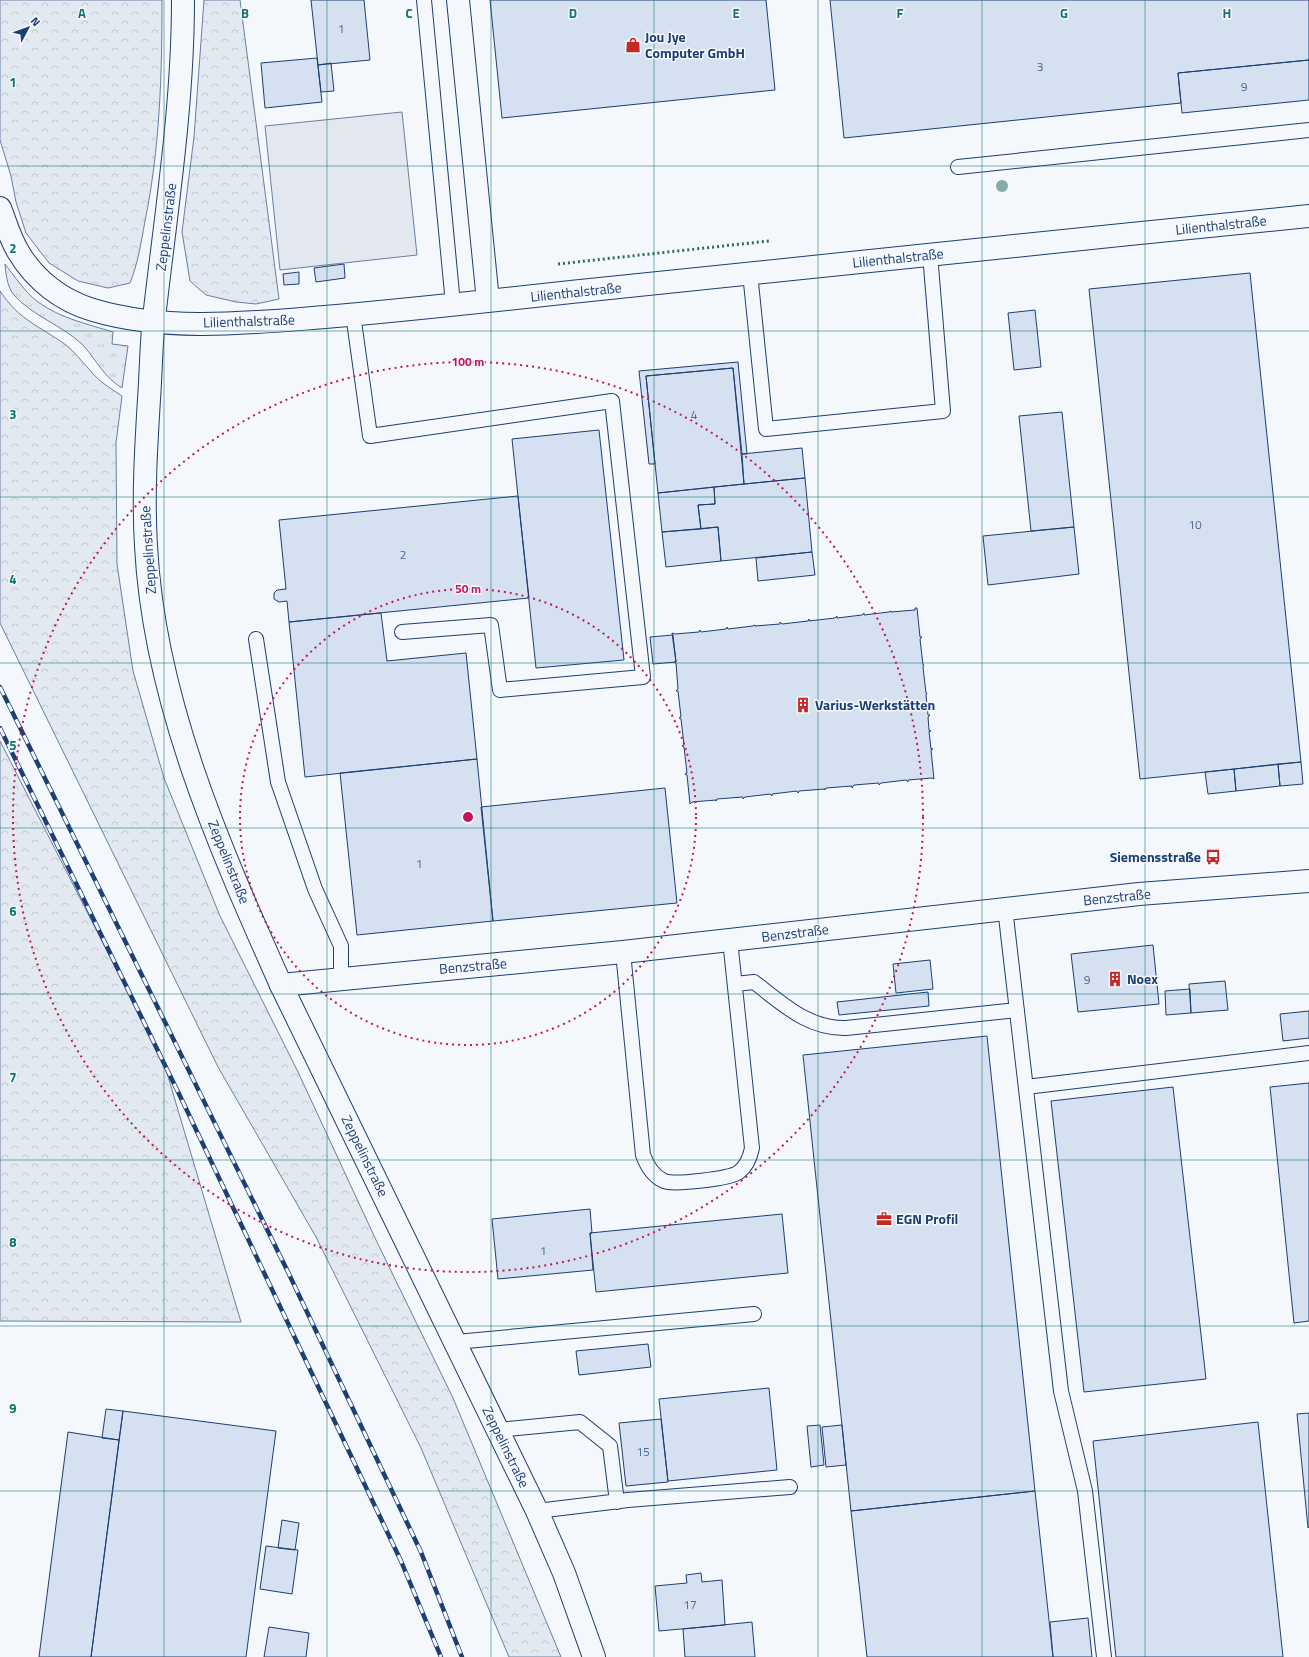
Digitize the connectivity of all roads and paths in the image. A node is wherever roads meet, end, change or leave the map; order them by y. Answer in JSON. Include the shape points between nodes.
{"nodes":[{"id":1,"x":183,"y":0,"type":"edge"},
{"id":2,"x":424,"y":0,"type":"edge"},
{"id":3,"x":458,"y":0,"type":"edge"},
{"id":4,"x":1309,"y":130,"type":"edge"},
{"id":5,"x":958,"y":167,"type":"dead end"},
{"id":6,"x":0,"y":208,"type":"edge"},
{"id":7,"x":1309,"y":216,"type":"edge"},
{"id":8,"x":930,"y":254,"type":"junction"},
{"id":9,"x":750,"y":273,"type":"junction"},
{"id":10,"x":488,"y":301,"type":"junction"},
{"id":11,"x":454,"y":304,"type":"junction"},
{"id":12,"x":353,"y":314,"type":"junction"},
{"id":13,"x":154,"y":321,"type":"junction"},
{"id":14,"x":402,"y":632,"type":"dead end"},
{"id":15,"x":256,"y":639,"type":"dead end"},
{"id":16,"x":1309,"y":881,"type":"edge"},
{"id":17,"x":1005,"y":908,"type":"junction"},
{"id":18,"x":730,"y":940,"type":"junction"},
{"id":19,"x":623,"y":952,"type":"junction"},
{"id":20,"x":341,"y":979,"type":"junction"},
{"id":21,"x":735,"y":984,"type":"junction"},
{"id":22,"x":281,"y":985,"type":"junction"},
{"id":23,"x":1017,"y":1010,"type":"junction"},
{"id":24,"x":1309,"y":1053,"type":"edge"},
{"id":25,"x":1026,"y":1086,"type":"junction"},
{"id":26,"x":754,"y":1314,"type":"dead end"},
{"id":27,"x":456,"y":1342,"type":"junction"},
{"id":28,"x":498,"y":1430,"type":"junction"},
{"id":29,"x":790,"y":1488,"type":"dead end"},
{"id":30,"x":617,"y":1502,"type":"junction"},
{"id":31,"x":537,"y":1511,"type":"junction"},
{"id":32,"x":594,"y":1657,"type":"edge"},
{"id":33,"x":1104,"y":1657,"type":"edge"}],
"edges":[{"from":1,"to":13,"type":"street","name":"Zeppelinstraße","via":[[176,144]]},
{"from":2,"to":11,"type":"lane"},
{"from":3,"to":10,"type":"street"},
{"from":4,"to":5,"type":"lane"},
{"from":6,"to":13,"type":"street","name":"Lilienthalstraße","via":[[18,252],[47,287],[89,309],[120,317]]},
{"from":7,"to":8,"type":"street","name":"Lilienthalstraße"},
{"from":8,"to":9,"type":"street","name":"Lilienthalstraße"},
{"from":8,"to":9,"type":"lane","via":[[943,411],[935,412],[766,429]]},
{"from":9,"to":10,"type":"street","name":"Lilienthalstraße"},
{"from":10,"to":11,"type":"street","name":"Lilienthalstraße"},
{"from":11,"to":12,"type":"street","name":"Lilienthalstraße"},
{"from":12,"to":13,"type":"street","name":"Lilienthalstraße","via":[[241,323]]},
{"from":12,"to":14,"type":"lane","via":[[370,436],[612,401],[644,677],[500,690],[491,625]]},
{"from":13,"to":22,"type":"street","name":"Zeppelinstraße","via":[[145,503],[148,572],[157,632],[173,706],[196,779],[227,861]]},
{"from":15,"to":20,"type":"lane","via":[[278,782],[315,889],[341,946]]},
{"from":16,"to":17,"type":"street","name":"Benzstraße"},
{"from":17,"to":18,"type":"street","name":"Benzstraße"},
{"from":17,"to":23,"type":"lane"},
{"from":18,"to":19,"type":"street","name":"Benzstraße"},
{"from":18,"to":21,"type":"lane"},
{"from":19,"to":20,"type":"street","name":"Benzstraße"},
{"from":19,"to":21,"type":"lane","via":[[643,1155],[650,1169],[670,1183],[728,1177],[739,1172],[749,1159],[752,1144]]},
{"from":20,"to":22,"type":"street","name":"Benzstraße"},
{"from":21,"to":23,"type":"lane","via":[[754,982],[798,1014],[826,1027],[846,1028]]},
{"from":22,"to":27,"type":"street","name":"Zeppelinstraße"},
{"from":23,"to":25,"type":"lane"},
{"from":24,"to":25,"type":"lane"},
{"from":25,"to":33,"type":"lane","via":[[1060,1391],[1085,1491]]},
{"from":26,"to":27,"type":"lane"},
{"from":27,"to":28,"type":"street","name":"Zeppelinstraße"},
{"from":28,"to":30,"type":"lane","via":[[580,1422],[610,1446]]},
{"from":28,"to":31,"type":"street","name":"Zeppelinstraße"},
{"from":29,"to":30,"type":"lane"},
{"from":30,"to":31,"type":"lane"},
{"from":31,"to":32,"type":"street","name":"Zeppelinstraße","via":[[564,1573]]}]}
